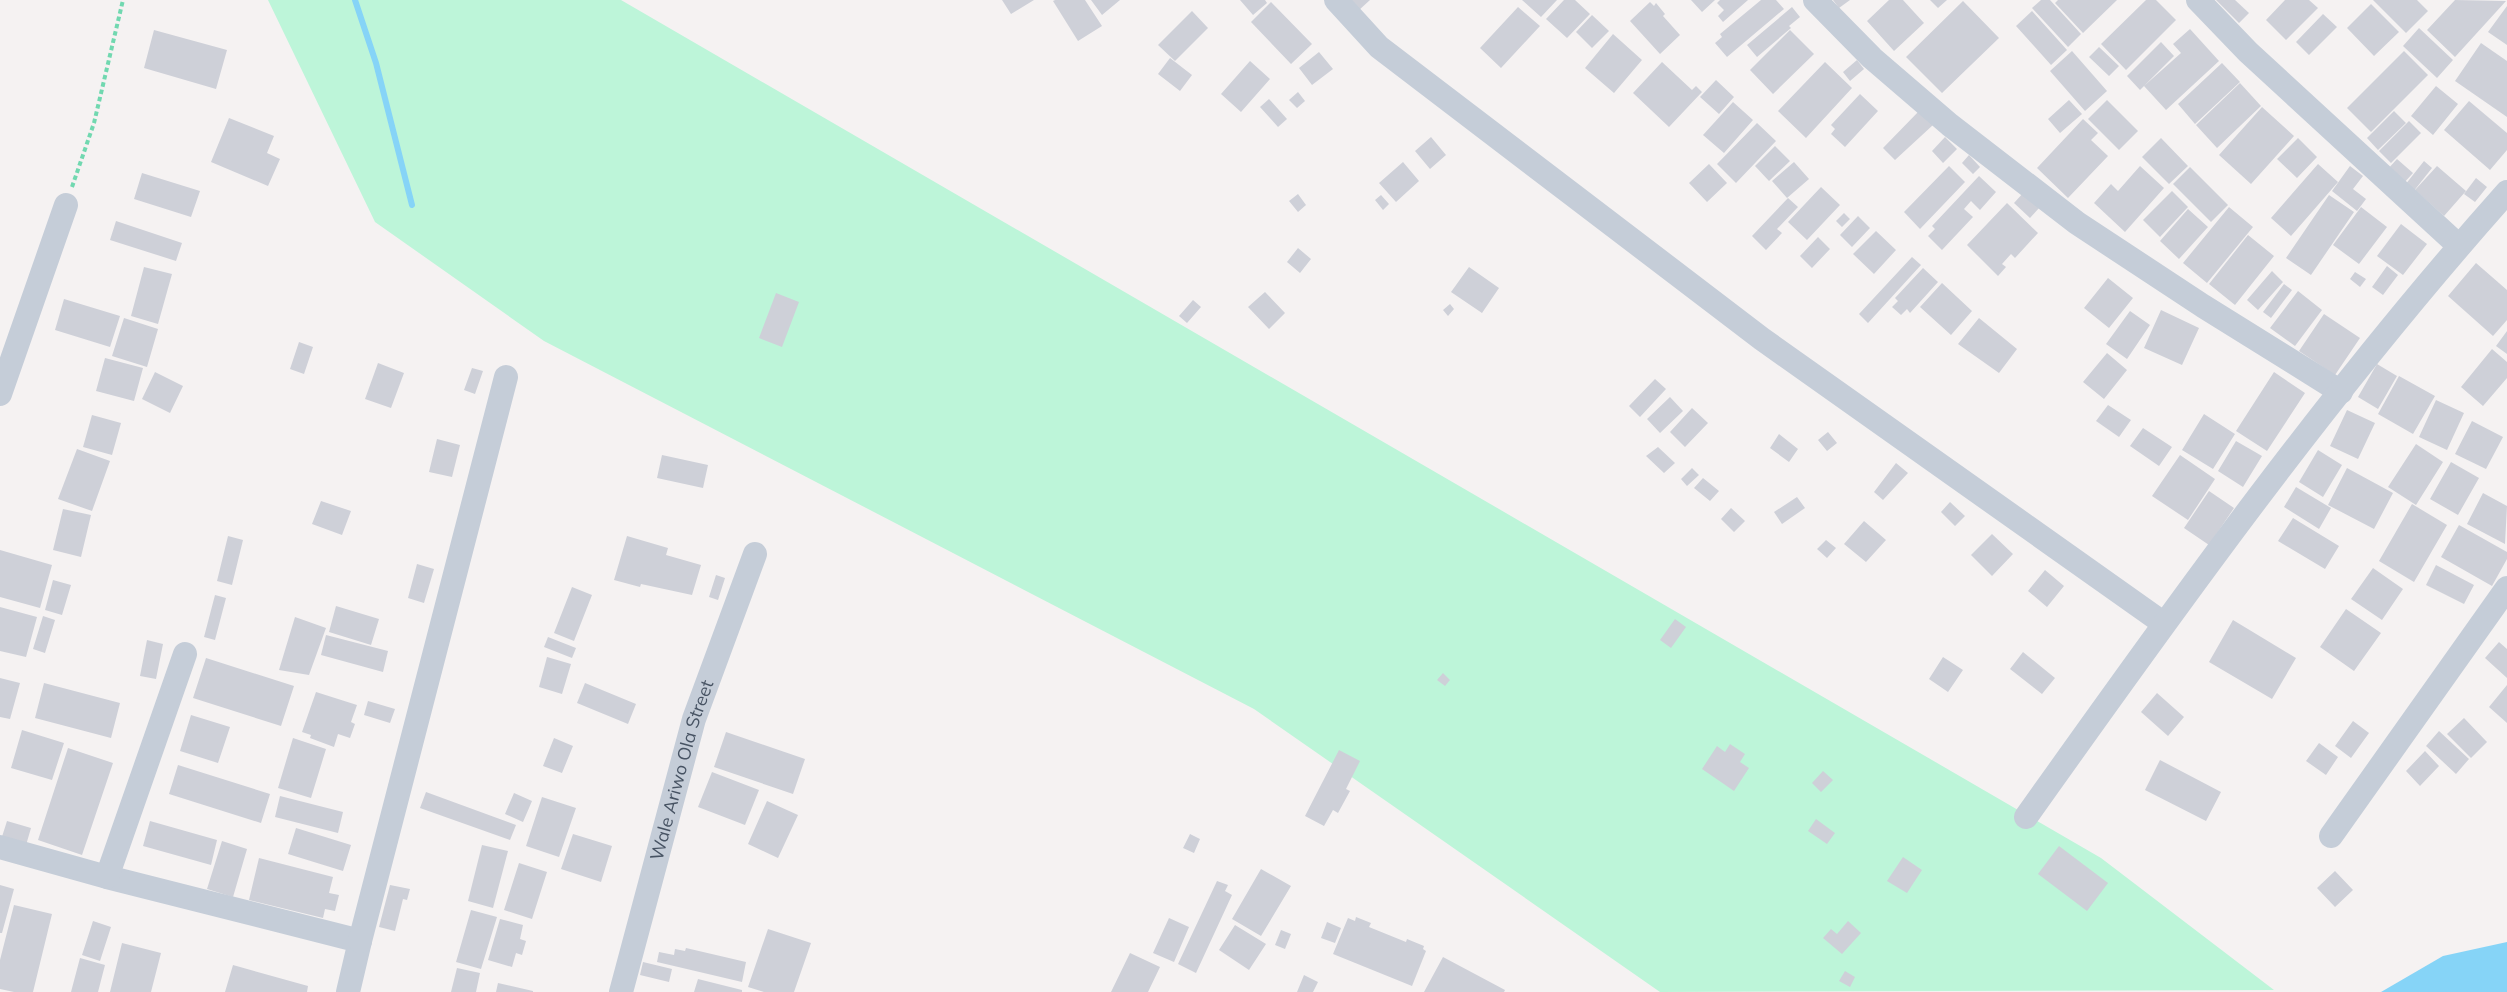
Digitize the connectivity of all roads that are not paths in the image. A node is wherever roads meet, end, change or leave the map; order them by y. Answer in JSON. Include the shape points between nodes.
{"nodes":[{"id":1,"x":1336,"y":0,"type":"edge"},
{"id":2,"x":1815,"y":0,"type":"edge"},
{"id":3,"x":2198,"y":0,"type":"edge"},
{"id":4,"x":2507,"y":192,"type":"edge"},
{"id":5,"x":66,"y":205,"type":"road end"},
{"id":6,"x":2459,"y":246,"type":"junction"},
{"id":7,"x":506,"y":377,"type":"dead end"},
{"id":8,"x":2341,"y":392,"type":"junction"},
{"id":9,"x":0,"y":394,"type":"edge"},
{"id":10,"x":755,"y":554,"type":"dead end"},
{"id":11,"x":2507,"y":588,"type":"edge"},
{"id":12,"x":2163,"y":623,"type":"junction"},
{"id":13,"x":185,"y":654,"type":"dead end"},
{"id":14,"x":2026,"y":817,"type":"dead end"},
{"id":15,"x":2331,"y":836,"type":"dead end"},
{"id":16,"x":0,"y":847,"type":"edge"},
{"id":17,"x":107,"y":878,"type":"junction"},
{"id":18,"x":360,"y":941,"type":"junction"},
{"id":19,"x":348,"y":992,"type":"edge"},
{"id":20,"x":621,"y":992,"type":"edge"}],
"edges":[{"from":1,"to":12,"type":"street","via":[[1379,47],[1753,332]]},
{"from":2,"to":8,"type":"street","via":[[1872,58],[1933,110],[2077,223]]},
{"from":3,"to":6,"type":"street","via":[[2248,52]]},
{"from":4,"to":6,"type":"street"},
{"from":5,"to":9,"type":"street"},
{"from":6,"to":8,"type":"street"},
{"from":7,"to":18,"type":"street"},
{"from":8,"to":12,"type":"street"},
{"from":10,"to":20,"type":"street","name":"Wale Ariwo Ola Street","via":[[694,719]]},
{"from":11,"to":15,"type":"street"},
{"from":12,"to":14,"type":"street"},
{"from":13,"to":17,"type":"street"},
{"from":16,"to":17,"type":"street"},
{"from":17,"to":18,"type":"street"},
{"from":18,"to":19,"type":"street"}]}
